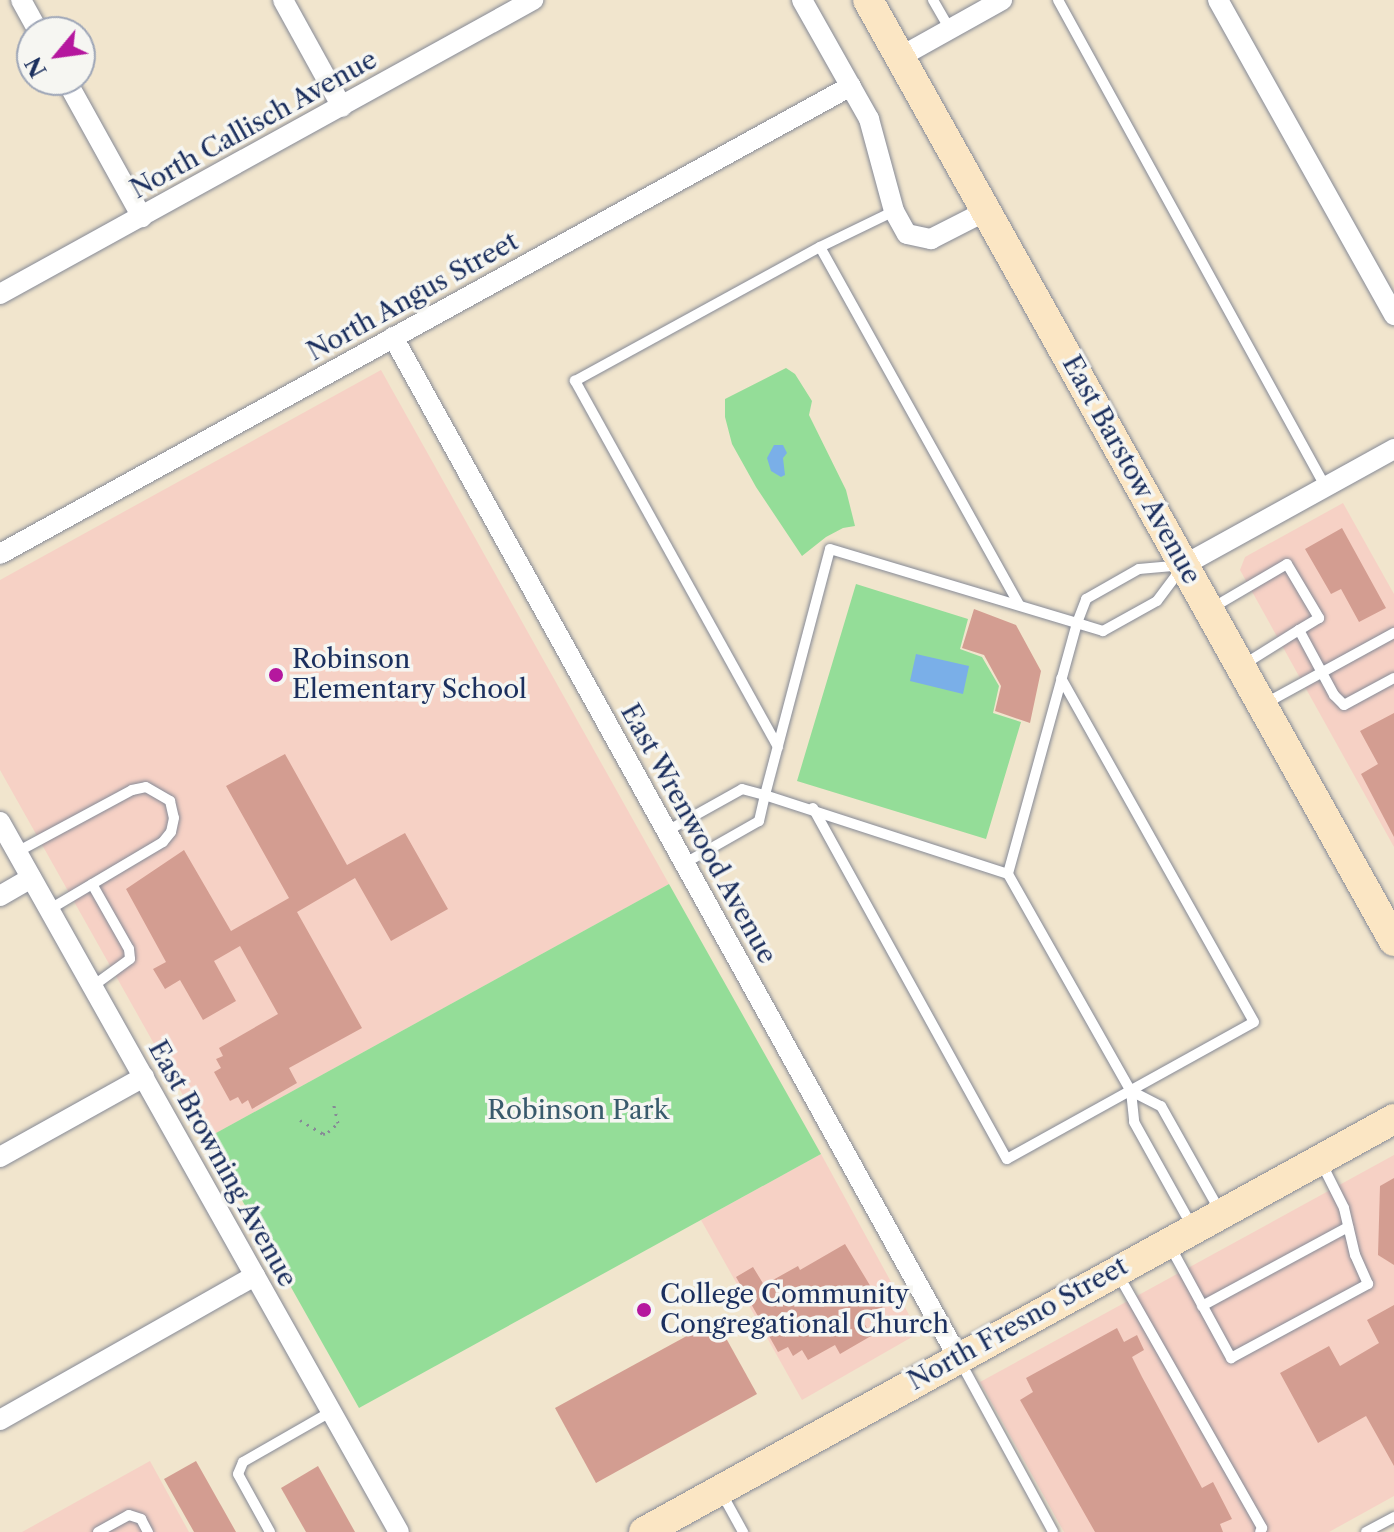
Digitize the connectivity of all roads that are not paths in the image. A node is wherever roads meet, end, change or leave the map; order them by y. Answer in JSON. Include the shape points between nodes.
{"nodes":[{"id":1,"x":283,"y":0,"type":"edge"},
{"id":2,"x":533,"y":0,"type":"edge"},
{"id":3,"x":802,"y":0,"type":"edge"},
{"id":4,"x":868,"y":0,"type":"edge"},
{"id":5,"x":933,"y":0,"type":"edge"},
{"id":6,"x":1002,"y":0,"type":"edge"},
{"id":7,"x":1058,"y":0,"type":"edge"},
{"id":8,"x":1218,"y":0,"type":"edge"},
{"id":9,"x":950,"y":29,"type":"junction"},
{"id":10,"x":900,"y":57,"type":"junction"},
{"id":11,"x":851,"y":86,"type":"junction"},
{"id":12,"x":75,"y":96,"type":"edge"},
{"id":13,"x":342,"y":107,"type":"junction"},
{"id":14,"x":894,"y":211,"type":"junction"},
{"id":15,"x":986,"y":211,"type":"junction"},
{"id":16,"x":142,"y":217,"type":"junction"},
{"id":17,"x":820,"y":247,"type":"junction"},
{"id":18,"x":0,"y":294,"type":"edge"},
{"id":19,"x":1394,"y":315,"type":"edge"},
{"id":20,"x":393,"y":337,"type":"junction"},
{"id":21,"x":1394,"y":449,"type":"edge"},
{"id":22,"x":1325,"y":486,"type":"junction"},
{"id":23,"x":0,"y":554,"type":"edge"},
{"id":24,"x":1184,"y":565,"type":"junction"},
{"id":25,"x":1019,"y":604,"type":"junction"},
{"id":26,"x":1209,"y":610,"type":"junction"},
{"id":27,"x":1077,"y":623,"type":"junction"},
{"id":28,"x":1299,"y":630,"type":"junction"},
{"id":29,"x":1394,"y":633,"type":"edge"},
{"id":30,"x":1241,"y":666,"type":"junction"},
{"id":31,"x":1321,"y":673,"type":"junction"},
{"id":32,"x":1061,"y":678,"type":"junction"},
{"id":33,"x":1394,"y":678,"type":"edge"},
{"id":34,"x":1262,"y":705,"type":"junction"},
{"id":35,"x":778,"y":747,"type":"junction"},
{"id":36,"x":765,"y":795,"type":"junction"},
{"id":37,"x":813,"y":808,"type":"junction"},
{"id":38,"x":0,"y":822,"type":"edge"},
{"id":39,"x":667,"y":831,"type":"junction"},
{"id":40,"x":17,"y":852,"type":"junction"},
{"id":41,"x":685,"y":863,"type":"junction"},
{"id":42,"x":1008,"y":874,"type":"junction"},
{"id":43,"x":31,"y":878,"type":"junction"},
{"id":44,"x":92,"y":884,"type":"junction"},
{"id":45,"x":0,"y":896,"type":"edge"},
{"id":46,"x":50,"y":909,"type":"junction"},
{"id":47,"x":1392,"y":931,"type":"edge"},
{"id":48,"x":93,"y":986,"type":"junction"},
{"id":49,"x":144,"y":1077,"type":"junction"},
{"id":50,"x":1131,"y":1091,"type":"junction"},
{"id":51,"x":1394,"y":1119,"type":"edge"},
{"id":52,"x":0,"y":1157,"type":"edge"},
{"id":53,"x":1320,"y":1159,"type":"junction"},
{"id":54,"x":1220,"y":1212,"type":"junction"},
{"id":55,"x":1348,"y":1227,"type":"junction"},
{"id":56,"x":1180,"y":1235,"type":"junction"},
{"id":57,"x":1116,"y":1271,"type":"junction"},
{"id":58,"x":255,"y":1276,"type":"junction"},
{"id":59,"x":1202,"y":1306,"type":"junction"},
{"id":60,"x":958,"y":1357,"type":"junction"},
{"id":61,"x":332,"y":1411,"type":"junction"},
{"id":62,"x":0,"y":1420,"type":"edge"},
{"id":63,"x":720,"y":1490,"type":"junction"},
{"id":64,"x":1394,"y":1517,"type":"edge"},
{"id":65,"x":736,"y":1519,"type":"junction"},
{"id":66,"x":98,"y":1532,"type":"edge"},
{"id":67,"x":148,"y":1532,"type":"edge"},
{"id":68,"x":270,"y":1532,"type":"edge"},
{"id":69,"x":399,"y":1532,"type":"edge"},
{"id":70,"x":644,"y":1532,"type":"edge"},
{"id":71,"x":731,"y":1532,"type":"edge"},
{"id":72,"x":743,"y":1532,"type":"edge"},
{"id":73,"x":1053,"y":1532,"type":"edge"},
{"id":74,"x":1260,"y":1532,"type":"edge"},
{"id":75,"x":1366,"y":1532,"type":"edge"}],
"edges":[{"from":1,"to":13,"type":"street"},
{"from":2,"to":13,"type":"street","name":"North Callisch Avenue"},
{"from":3,"to":11,"type":"street"},
{"from":4,"to":10,"type":"main road","name":"East Barstow Avenue"},
{"from":5,"to":9,"type":"lane"},
{"from":6,"to":9,"type":"street"},
{"from":7,"to":22,"type":"lane"},
{"from":8,"to":19,"type":"street"},
{"from":9,"to":10,"type":"street"},
{"from":10,"to":15,"type":"main road","name":"East Barstow Avenue"},
{"from":11,"to":14,"type":"street","via":[[876,135]]},
{"from":11,"to":20,"type":"street","name":"North Angus Street"},
{"from":12,"to":16,"type":"street"},
{"from":13,"to":16,"type":"street","name":"North Callisch Avenue"},
{"from":14,"to":15,"type":"street","via":[[907,234],[931,239]]},
{"from":14,"to":17,"type":"lane"},
{"from":15,"to":24,"type":"main road","name":"East Barstow Avenue"},
{"from":16,"to":18,"type":"street","name":"North Callisch Avenue"},
{"from":17,"to":25,"type":"lane"},
{"from":17,"to":35,"type":"lane","via":[[575,381]]},
{"from":20,"to":23,"type":"street","name":"North Angus Street"},
{"from":20,"to":39,"type":"street","name":"East Wrenwood Avenue"},
{"from":21,"to":22,"type":"street"},
{"from":22,"to":24,"type":"street"},
{"from":24,"to":26,"type":"main road","name":"East Barstow Avenue"},
{"from":24,"to":27,"type":"lane","via":[[1139,569],[1086,599]]},
{"from":24,"to":27,"type":"lane","via":[[1157,601],[1103,631]]},
{"from":25,"to":27,"type":"lane"},
{"from":25,"to":35,"type":"lane","via":[[830,549]]},
{"from":26,"to":28,"type":"lane","via":[[1287,564],[1319,618]]},
{"from":26,"to":30,"type":"main road","name":"East Barstow Avenue"},
{"from":27,"to":32,"type":"lane"},
{"from":28,"to":30,"type":"lane"},
{"from":28,"to":31,"type":"lane"},
{"from":29,"to":31,"type":"lane"},
{"from":30,"to":34,"type":"main road","name":"East Barstow Avenue"},
{"from":31,"to":33,"type":"lane","via":[[1344,705]]},
{"from":31,"to":34,"type":"lane"},
{"from":32,"to":42,"type":"lane"},
{"from":32,"to":50,"type":"lane","via":[[1254,1022]]},
{"from":34,"to":47,"type":"main road","name":"East Barstow Avenue"},
{"from":35,"to":36,"type":"lane"},
{"from":36,"to":37,"type":"lane"},
{"from":36,"to":39,"type":"lane","via":[[742,789]]},
{"from":36,"to":41,"type":"lane","via":[[759,821]]},
{"from":37,"to":42,"type":"lane"},
{"from":37,"to":50,"type":"lane","via":[[1007,1159]]},
{"from":38,"to":40,"type":"street","name":"East Browning Avenue"},
{"from":39,"to":41,"type":"street","name":"East Wrenwood Avenue"},
{"from":40,"to":43,"type":"street","name":"East Browning Avenue"},
{"from":40,"to":44,"type":"lane","via":[[132,790],[160,792],[170,801],[171,832]]},
{"from":41,"to":60,"type":"street","name":"East Wrenwood Avenue"},
{"from":42,"to":50,"type":"lane"},
{"from":43,"to":45,"type":"street"},
{"from":43,"to":46,"type":"street","name":"East Browning Avenue"},
{"from":44,"to":46,"type":"lane"},
{"from":44,"to":48,"type":"lane","via":[[130,959]]},
{"from":46,"to":48,"type":"street","name":"East Browning Avenue"},
{"from":48,"to":49,"type":"street","name":"East Browning Avenue"},
{"from":49,"to":52,"type":"street"},
{"from":49,"to":58,"type":"street","name":"East Browning Avenue"},
{"from":50,"to":54,"type":"lane","via":[[1161,1106]]},
{"from":50,"to":56,"type":"lane","via":[[1134,1122]]},
{"from":51,"to":53,"type":"main road","name":"North Fresno Street"},
{"from":53,"to":54,"type":"main road","name":"North Fresno Street"},
{"from":53,"to":55,"type":"lane"},
{"from":54,"to":56,"type":"main road","name":"North Fresno Street"},
{"from":55,"to":59,"type":"lane"},
{"from":55,"to":59,"type":"lane","via":[[1368,1284],[1231,1358]]},
{"from":56,"to":57,"type":"main road","name":"North Fresno Street"},
{"from":56,"to":59,"type":"lane"},
{"from":57,"to":60,"type":"main road","name":"North Fresno Street"},
{"from":57,"to":74,"type":"lane"},
{"from":58,"to":61,"type":"street","name":"East Browning Avenue"},
{"from":58,"to":62,"type":"street"},
{"from":60,"to":63,"type":"main road","name":"North Fresno Street"},
{"from":60,"to":73,"type":"lane"},
{"from":61,"to":68,"type":"lane","via":[[243,1462],[238,1474]]},
{"from":61,"to":69,"type":"street","name":"East Browning Avenue"},
{"from":63,"to":65,"type":"lane"},
{"from":63,"to":70,"type":"main road","name":"North Fresno Street"},
{"from":64,"to":75,"type":"lane"},
{"from":65,"to":71,"type":"lane"},
{"from":65,"to":72,"type":"lane"},
{"from":66,"to":67,"type":"lane","via":[[129,1515],[141,1519]]}]}
